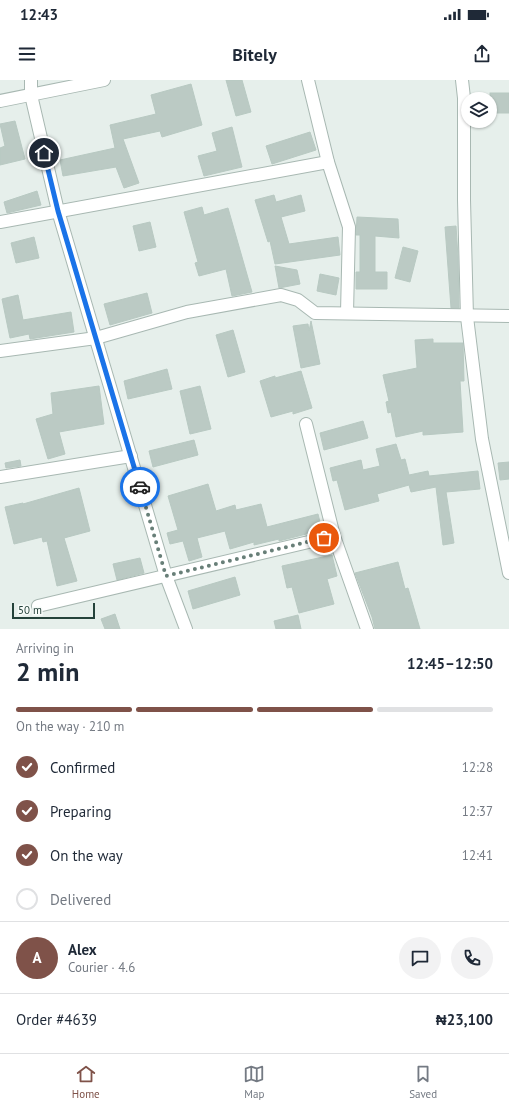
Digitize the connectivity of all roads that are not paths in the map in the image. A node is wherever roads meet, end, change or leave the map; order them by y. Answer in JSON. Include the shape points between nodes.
{"nodes":[{"id":1,"x":31,"y":80,"type":"edge"},
{"id":2,"x":104,"y":80,"type":"edge"},
{"id":3,"x":308,"y":80,"type":"edge"},
{"id":4,"x":462,"y":80,"type":"edge"},
{"id":5,"x":31,"y":95,"type":"junction"},
{"id":6,"x":0,"y":101,"type":"edge"},
{"id":7,"x":328,"y":162,"type":"junction"},
{"id":8,"x":58,"y":211,"type":"junction"},
{"id":9,"x":0,"y":222,"type":"edge"},
{"id":10,"x":347,"y":313,"type":"junction"},
{"id":11,"x":468,"y":316,"type":"junction"},
{"id":12,"x":509,"y":316,"type":"edge"},
{"id":13,"x":96,"y":338,"type":"junction"},
{"id":14,"x":0,"y":351,"type":"edge"},
{"id":15,"x":306,"y":424,"type":"dead end"},
{"id":16,"x":131,"y":456,"type":"junction"},
{"id":17,"x":0,"y":477,"type":"edge"},
{"id":18,"x":334,"y":536,"type":"junction"},
{"id":19,"x":509,"y":574,"type":"edge"},
{"id":20,"x":166,"y":576,"type":"junction"},
{"id":21,"x":38,"y":606,"type":"dead end"},
{"id":22,"x":186,"y":629,"type":"edge"},
{"id":23,"x":367,"y":629,"type":"edge"}],
"edges":[{"from":1,"to":5,"type":"street"},
{"from":2,"to":5,"type":"street"},
{"from":3,"to":7,"type":"street"},
{"from":4,"to":11,"type":"street"},
{"from":5,"to":6,"type":"street"},
{"from":5,"to":8,"type":"street"},
{"from":7,"to":8,"type":"street"},
{"from":7,"to":10,"type":"street","via":[[349,227]]},
{"from":8,"to":9,"type":"street"},
{"from":8,"to":13,"type":"street"},
{"from":10,"to":11,"type":"street"},
{"from":10,"to":13,"type":"street","via":[[315,313],[298,300],[281,295],[187,312]]},
{"from":11,"to":12,"type":"street"},
{"from":11,"to":19,"type":"street","via":[[482,439]]},
{"from":13,"to":14,"type":"street"},
{"from":13,"to":16,"type":"street"},
{"from":15,"to":18,"type":"street"},
{"from":16,"to":17,"type":"street"},
{"from":16,"to":20,"type":"street"},
{"from":18,"to":20,"type":"street"},
{"from":18,"to":23,"type":"street"},
{"from":20,"to":21,"type":"street"},
{"from":20,"to":22,"type":"street"}]}
